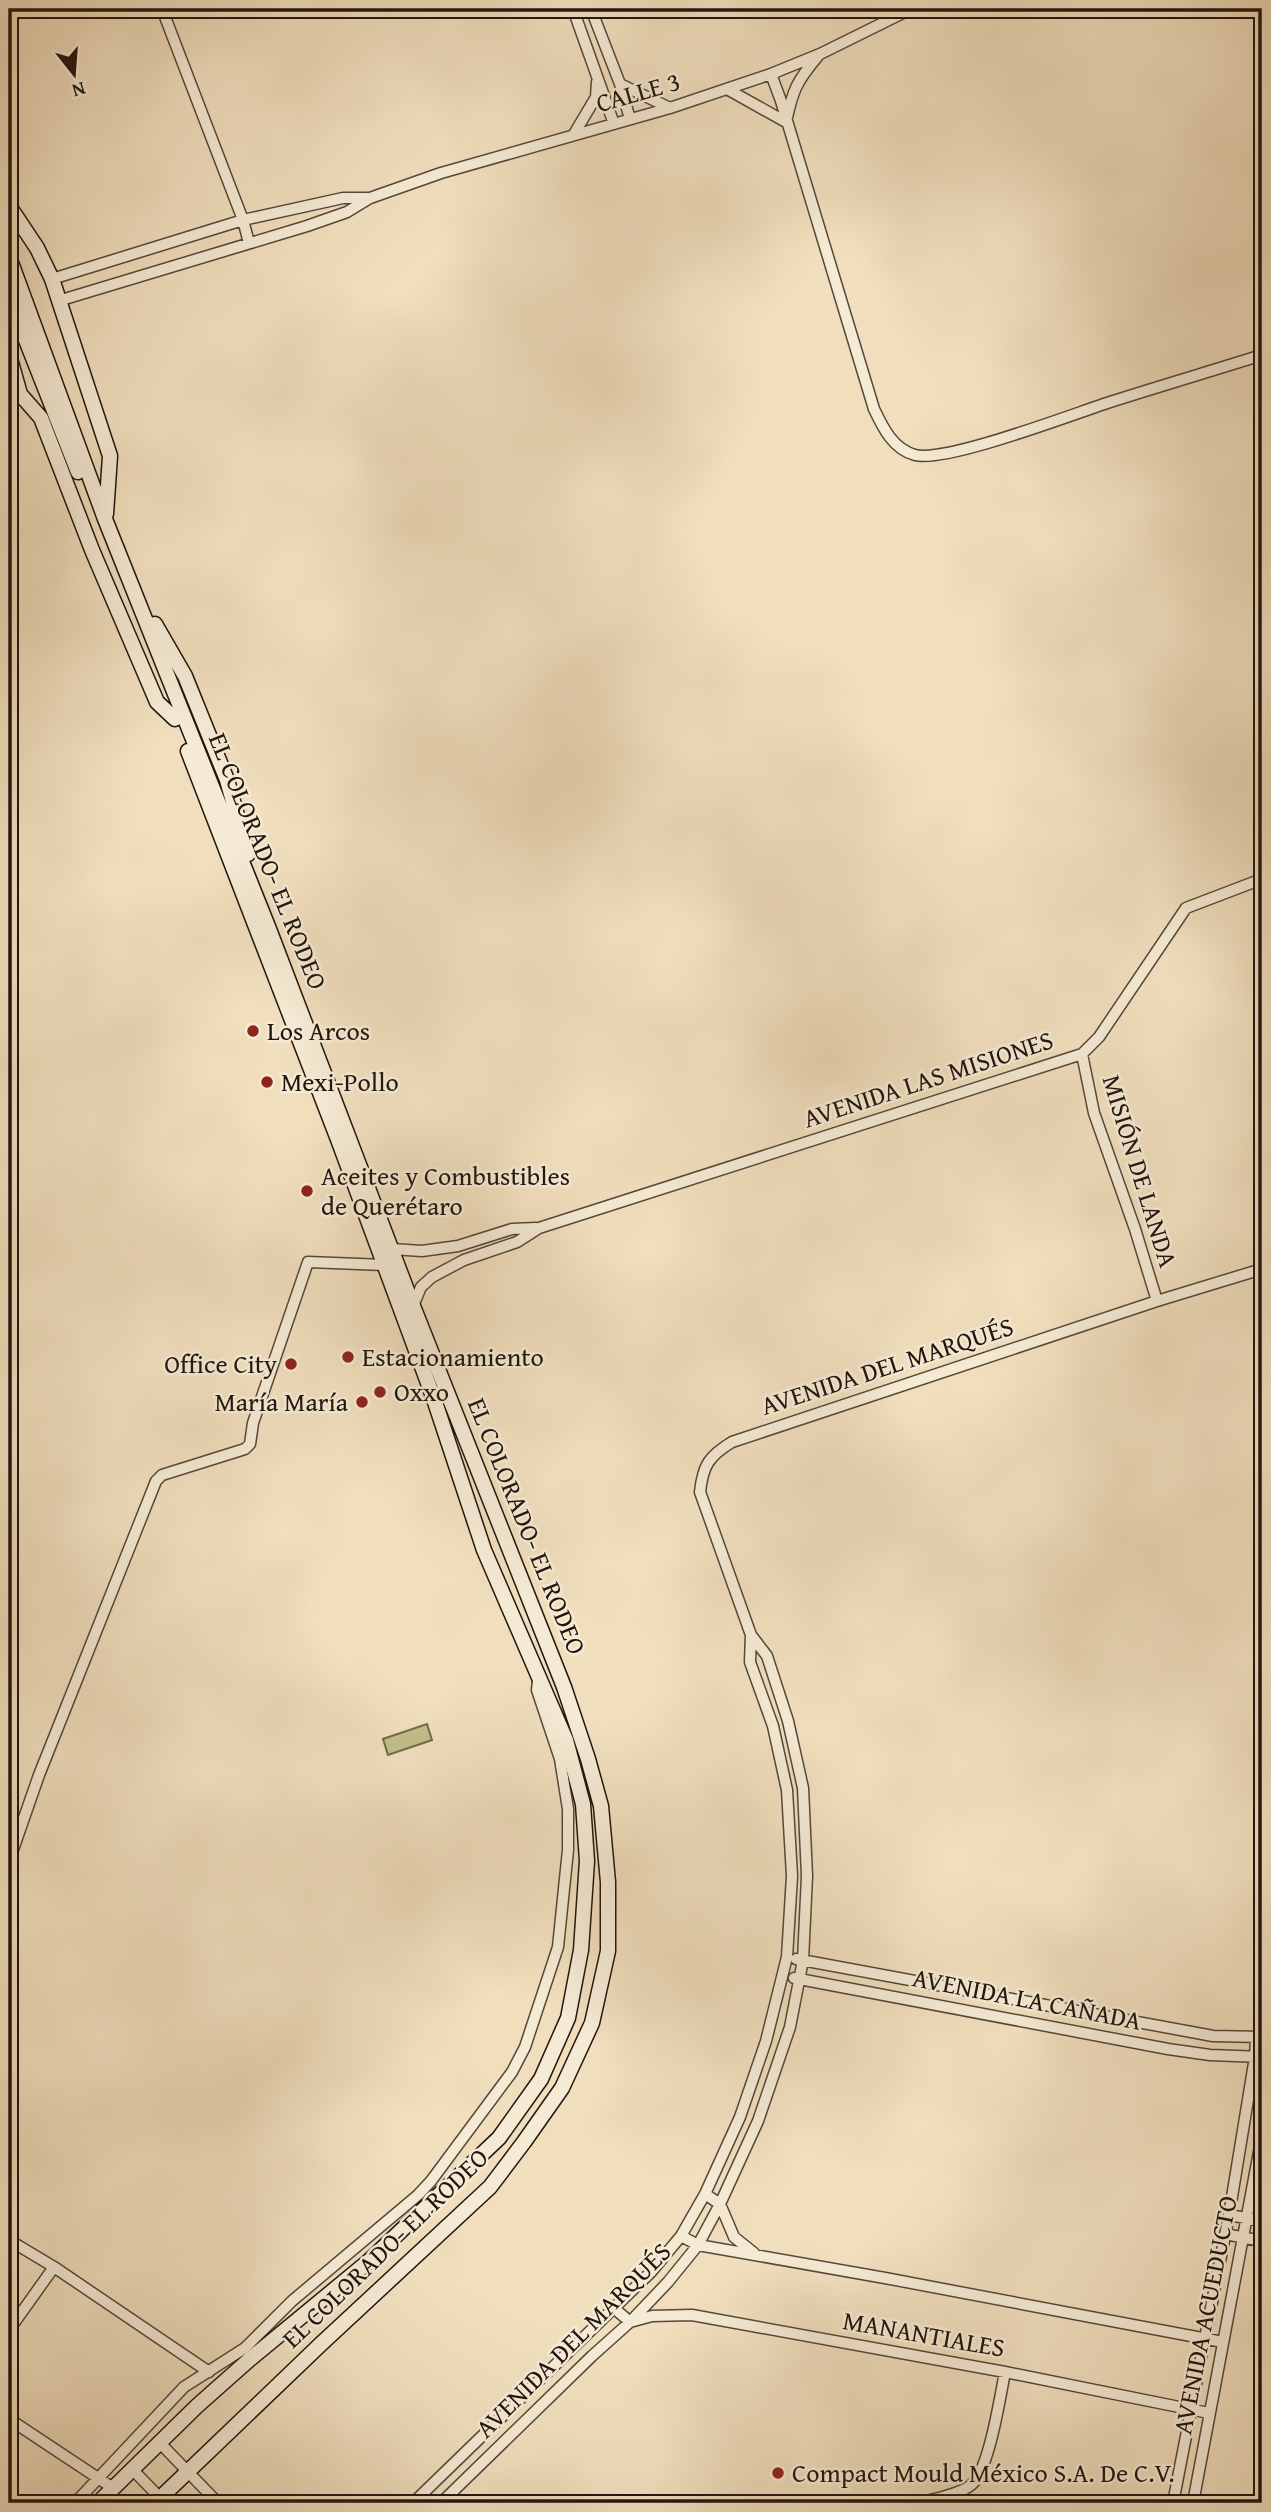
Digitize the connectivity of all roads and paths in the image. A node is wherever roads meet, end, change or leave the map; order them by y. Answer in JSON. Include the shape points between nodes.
{"nodes":[{"id":1,"x":162,"y":9,"type":"edge"},
{"id":2,"x":573,"y":9,"type":"edge"},
{"id":3,"x":591,"y":9,"type":"edge"},
{"id":4,"x":911,"y":9,"type":"edge"},
{"id":5,"x":820,"y":54,"type":"junction"},
{"id":6,"x":771,"y":74,"type":"junction"},
{"id":7,"x":598,"y":76,"type":"junction"},
{"id":8,"x":620,"y":84,"type":"junction"},
{"id":9,"x":727,"y":89,"type":"junction"},
{"id":10,"x":670,"y":108,"type":"junction"},
{"id":11,"x":630,"y":120,"type":"junction"},
{"id":12,"x":786,"y":122,"type":"junction"},
{"id":13,"x":614,"y":124,"type":"junction"},
{"id":14,"x":574,"y":134,"type":"junction"},
{"id":15,"x":370,"y":198,"type":"junction"},
{"id":16,"x":9,"y":206,"type":"edge"},
{"id":17,"x":243,"y":220,"type":"junction"},
{"id":18,"x":250,"y":243,"type":"junction"},
{"id":19,"x":9,"y":257,"type":"edge"},
{"id":20,"x":52,"y":279,"type":"junction"},
{"id":21,"x":9,"y":297,"type":"edge"},
{"id":22,"x":58,"y":301,"type":"junction"},
{"id":23,"x":9,"y":355,"type":"edge"},
{"id":24,"x":1262,"y":355,"type":"edge"},
{"id":25,"x":9,"y":362,"type":"edge"},
{"id":26,"x":15,"y":396,"type":"edge"},
{"id":27,"x":105,"y":519,"type":"junction"},
{"id":28,"x":175,"y":719,"type":"junction"},
{"id":29,"x":1262,"y":879,"type":"edge"},
{"id":30,"x":1082,"y":1054,"type":"junction"},
{"id":31,"x":539,"y":1228,"type":"junction"},
{"id":32,"x":392,"y":1249,"type":"junction"},
{"id":33,"x":384,"y":1265,"type":"junction"},
{"id":34,"x":1262,"y":1269,"type":"edge"},
{"id":35,"x":1157,"y":1301,"type":"junction"},
{"id":36,"x":413,"y":1306,"type":"junction"},
{"id":37,"x":751,"y":1635,"type":"junction"},
{"id":38,"x":538,"y":1674,"type":"junction"},
{"id":39,"x":790,"y":1842,"type":"junction"},
{"id":40,"x":806,"y":1842,"type":"junction"},
{"id":41,"x":9,"y":1861,"type":"edge"},
{"id":42,"x":787,"y":1957,"type":"junction"},
{"id":43,"x":803,"y":1960,"type":"junction"},
{"id":44,"x":784,"y":1976,"type":"junction"},
{"id":45,"x":799,"y":1979,"type":"junction"},
{"id":46,"x":1171,"y":2028,"type":"junction"},
{"id":47,"x":1259,"y":2037,"type":"edge"},
{"id":48,"x":1168,"y":2049,"type":"junction"},
{"id":49,"x":1259,"y":2057,"type":"edge"},
{"id":50,"x":748,"y":2095,"type":"junction"},
{"id":51,"x":765,"y":2101,"type":"junction"},
{"id":52,"x":1262,"y":2136,"type":"edge"},
{"id":53,"x":727,"y":2145,"type":"junction"},
{"id":54,"x":743,"y":2154,"type":"junction"},
{"id":55,"x":705,"y":2194,"type":"junction"},
{"id":56,"x":720,"y":2204,"type":"junction"},
{"id":57,"x":1229,"y":2215,"type":"junction"},
{"id":58,"x":1247,"y":2219,"type":"junction"},
{"id":59,"x":1262,"y":2221,"type":"edge"},
{"id":60,"x":1225,"y":2234,"type":"junction"},
{"id":61,"x":681,"y":2236,"type":"junction"},
{"id":62,"x":1244,"y":2237,"type":"junction"},
{"id":63,"x":9,"y":2240,"type":"edge"},
{"id":64,"x":1262,"y":2241,"type":"edge"},
{"id":65,"x":698,"y":2245,"type":"junction"},
{"id":66,"x":756,"y":2255,"type":"junction"},
{"id":67,"x":54,"y":2267,"type":"junction"},
{"id":68,"x":615,"y":2309,"type":"junction"},
{"id":69,"x":630,"y":2322,"type":"junction"},
{"id":70,"x":9,"y":2330,"type":"edge"},
{"id":71,"x":1205,"y":2339,"type":"junction"},
{"id":72,"x":1223,"y":2342,"type":"junction"},
{"id":73,"x":245,"y":2348,"type":"junction"},
{"id":74,"x":571,"y":2350,"type":"junction"},
{"id":75,"x":583,"y":2365,"type":"junction"},
{"id":76,"x":209,"y":2372,"type":"junction"},
{"id":77,"x":1005,"y":2372,"type":"junction"},
{"id":78,"x":227,"y":2380,"type":"junction"},
{"id":79,"x":1193,"y":2410,"type":"junction"},
{"id":80,"x":1209,"y":2413,"type":"junction"},
{"id":81,"x":9,"y":2419,"type":"edge"},
{"id":82,"x":478,"y":2440,"type":"junction"},
{"id":83,"x":160,"y":2443,"type":"junction"},
{"id":84,"x":491,"y":2455,"type":"junction"},
{"id":85,"x":133,"y":2470,"type":"junction"},
{"id":86,"x":187,"y":2472,"type":"junction"},
{"id":87,"x":99,"y":2477,"type":"junction"},
{"id":88,"x":113,"y":2488,"type":"junction"},
{"id":89,"x":160,"y":2502,"type":"edge"},
{"id":90,"x":75,"y":2503,"type":"edge"},
{"id":91,"x":98,"y":2503,"type":"edge"},
{"id":92,"x":218,"y":2503,"type":"edge"},
{"id":93,"x":413,"y":2503,"type":"edge"},
{"id":94,"x":441,"y":2503,"type":"edge"},
{"id":95,"x":920,"y":2503,"type":"edge"},
{"id":96,"x":1173,"y":2503,"type":"edge"},
{"id":97,"x":1193,"y":2503,"type":"edge"}],
"edges":[{"from":1,"to":17,"type":"street"},
{"from":2,"to":7,"type":"street"},
{"from":3,"to":8,"type":"street"},
{"from":4,"to":5,"type":"street","name":"CALLE 3"},
{"from":5,"to":6,"type":"street","name":"CALLE 3"},
{"from":5,"to":12,"type":"street","via":[[799,79]]},
{"from":6,"to":9,"type":"street","name":"CALLE 3"},
{"from":6,"to":12,"type":"street"},
{"from":7,"to":13,"type":"street"},
{"from":7,"to":14,"type":"street","via":[[596,97]]},
{"from":8,"to":10,"type":"street"},
{"from":8,"to":11,"type":"street"},
{"from":9,"to":10,"type":"street","name":"CALLE 3"},
{"from":9,"to":12,"type":"street"},
{"from":10,"to":11,"type":"street","name":"CALLE 3"},
{"from":11,"to":13,"type":"street","name":"CALLE 3"},
{"from":12,"to":24,"type":"street","via":[[874,409],[886,434],[915,455],[938,456]]},
{"from":13,"to":14,"type":"street","name":"CALLE 3"},
{"from":14,"to":15,"type":"street","name":"CALLE 3"},
{"from":15,"to":17,"type":"street","via":[[343,198]]},
{"from":15,"to":18,"type":"street","via":[[346,212]]},
{"from":16,"to":20,"type":"main road"},
{"from":17,"to":18,"type":"street"},
{"from":17,"to":20,"type":"street"},
{"from":18,"to":22,"type":"street"},
{"from":19,"to":27,"type":"main road"},
{"from":20,"to":22,"type":"main road"},
{"from":21,"to":28,"type":"main road","name":"EL COLORADO- EL RODEO"},
{"from":22,"to":27,"type":"main road","via":[[110,456]]},
{"from":23,"to":25,"type":"main road"},
{"from":25,"to":26,"type":"main road"},
{"from":26,"to":28,"type":"main road","via":[[41,418],[157,702]]},
{"from":27,"to":32,"type":"main road","name":"EL COLORADO- EL RODEO","via":[[131,583],[188,681],[227,780],[269,929]]},
{"from":28,"to":33,"type":"main road","name":"EL COLORADO- EL RODEO"},
{"from":29,"to":30,"type":"street","name":"AVENIDA LAS MISIONES","via":[[1186,908],[1099,1037]]},
{"from":30,"to":31,"type":"street","name":"AVENIDA LAS MISIONES"},
{"from":30,"to":35,"type":"street","name":"MISIÓN DE LANDA","via":[[1094,1113]]},
{"from":31,"to":32,"type":"street","name":"AVENIDA LAS MISIONES","via":[[512,1229],[458,1246]]},
{"from":31,"to":36,"type":"street","name":"AVENIDA LAS MISIONES","via":[[517,1242],[464,1260],[432,1277],[421,1287]]},
{"from":32,"to":36,"type":"main road","name":"EL COLORADO- EL RODEO"},
{"from":33,"to":38,"type":"main road","name":"EL COLORADO- EL RODEO","via":[[484,1550]]},
{"from":33,"to":41,"type":"street","via":[[308,1262],[253,1423],[250,1444],[156,1481]]},
{"from":34,"to":35,"type":"street","name":"AVENIDA DEL MARQUÉS"},
{"from":35,"to":37,"type":"street","name":"AVENIDA DEL MARQUÉS","via":[[732,1442],[713,1454],[702,1474],[700,1492]]},
{"from":36,"to":86,"type":"main road","name":"EL COLORADO- EL RODEO","via":[[564,1687],[588,1759],[601,1806],[608,1951],[592,2023],[562,2088],[490,2187]]},
{"from":37,"to":39,"type":"street","name":"AVENIDA DEL MARQUÉS","via":[[750,1662],[773,1726],[787,1790]]},
{"from":37,"to":40,"type":"street","name":"AVENIDA DEL MARQUÉS","via":[[767,1656],[788,1721],[803,1788]]},
{"from":38,"to":73,"type":"street","via":[[537,1690],[563,1773],[568,1850],[558,1947],[525,2047],[512,2072],[431,2181],[292,2301]]},
{"from":38,"to":78,"type":"main road","name":"EL COLORADO- EL RODEO","via":[[566,1740],[583,1804],[587,1861],[576,1977],[568,2018],[547,2067],[499,2138],[465,2173]]},
{"from":39,"to":40,"type":"street"},
{"from":39,"to":42,"type":"street"},
{"from":40,"to":43,"type":"street","name":"AVENIDA DEL MARQUÉS"},
{"from":42,"to":43,"type":"street"},
{"from":42,"to":44,"type":"street"},
{"from":43,"to":45,"type":"street","name":"AVENIDA DEL MARQUÉS"},
{"from":43,"to":46,"type":"street"},
{"from":44,"to":45,"type":"street","name":"AVENIDA LA CAÑADA"},
{"from":44,"to":50,"type":"street"},
{"from":45,"to":48,"type":"street","name":"AVENIDA LA CAÑADA"},
{"from":45,"to":51,"type":"street","name":"AVENIDA DEL MARQUÉS","via":[[790,2027]]},
{"from":46,"to":47,"type":"street","via":[[1213,2036]]},
{"from":46,"to":48,"type":"street"},
{"from":47,"to":49,"type":"street"},
{"from":48,"to":49,"type":"street","name":"AVENIDA LA CAÑADA"},
{"from":49,"to":57,"type":"street"},
{"from":50,"to":51,"type":"street"},
{"from":50,"to":53,"type":"street"},
{"from":51,"to":54,"type":"street","name":"AVENIDA DEL MARQUÉS"},
{"from":52,"to":58,"type":"street","name":"AVENIDA ACUEDUCTO"},
{"from":53,"to":54,"type":"street"},
{"from":53,"to":55,"type":"street"},
{"from":54,"to":56,"type":"street","name":"AVENIDA DEL MARQUÉS"},
{"from":55,"to":56,"type":"street"},
{"from":55,"to":61,"type":"street"},
{"from":56,"to":65,"type":"street","name":"AVENIDA DEL MARQUÉS"},
{"from":56,"to":66,"type":"street","via":[[734,2237]]},
{"from":57,"to":58,"type":"street"},
{"from":57,"to":60,"type":"street"},
{"from":58,"to":59,"type":"street"},
{"from":58,"to":62,"type":"street","name":"AVENIDA ACUEDUCTO"},
{"from":60,"to":62,"type":"street"},
{"from":60,"to":71,"type":"street"},
{"from":61,"to":65,"type":"street"},
{"from":61,"to":68,"type":"street"},
{"from":62,"to":64,"type":"street"},
{"from":62,"to":72,"type":"street","name":"AVENIDA ACUEDUCTO"},
{"from":63,"to":67,"type":"street"},
{"from":65,"to":66,"type":"street"},
{"from":65,"to":69,"type":"street","name":"AVENIDA DEL MARQUÉS"},
{"from":66,"to":71,"type":"street"},
{"from":67,"to":70,"type":"street"},
{"from":67,"to":76,"type":"street"},
{"from":68,"to":69,"type":"street"},
{"from":68,"to":74,"type":"street"},
{"from":69,"to":75,"type":"street","name":"AVENIDA DEL MARQUÉS"},
{"from":69,"to":77,"type":"street","name":"MANANTIALES","via":[[692,2315]]},
{"from":71,"to":72,"type":"street"},
{"from":71,"to":79,"type":"street"},
{"from":72,"to":80,"type":"street","name":"AVENIDA ACUEDUCTO"},
{"from":73,"to":76,"type":"street"},
{"from":73,"to":78,"type":"street"},
{"from":74,"to":75,"type":"street"},
{"from":74,"to":82,"type":"street"},
{"from":75,"to":84,"type":"street","name":"AVENIDA DEL MARQUÉS"},
{"from":76,"to":87,"type":"street","via":[[184,2387]]},
{"from":77,"to":79,"type":"street","name":"MANANTIALES"},
{"from":77,"to":95,"type":"street","via":[[986,2460],[976,2480],[969,2487]]},
{"from":78,"to":83,"type":"main road","name":"EL COLORADO- EL RODEO"},
{"from":79,"to":80,"type":"street","name":"MANANTIALES"},
{"from":79,"to":96,"type":"street"},
{"from":80,"to":97,"type":"street","name":"AVENIDA ACUEDUCTO"},
{"from":81,"to":87,"type":"street"},
{"from":82,"to":84,"type":"street"},
{"from":82,"to":93,"type":"street"},
{"from":83,"to":85,"type":"main road","name":"EL COLORADO- EL RODEO"},
{"from":83,"to":86,"type":"street"},
{"from":84,"to":94,"type":"street","name":"AVENIDA DEL MARQUÉS"},
{"from":85,"to":88,"type":"main road","name":"EL COLORADO- EL RODEO"},
{"from":85,"to":89,"type":"street"},
{"from":86,"to":89,"type":"main road","name":"EL COLORADO- EL RODEO"},
{"from":86,"to":92,"type":"street"},
{"from":87,"to":88,"type":"street"},
{"from":87,"to":90,"type":"street"},
{"from":88,"to":91,"type":"main road","name":"EL COLORADO- EL RODEO"}]}
